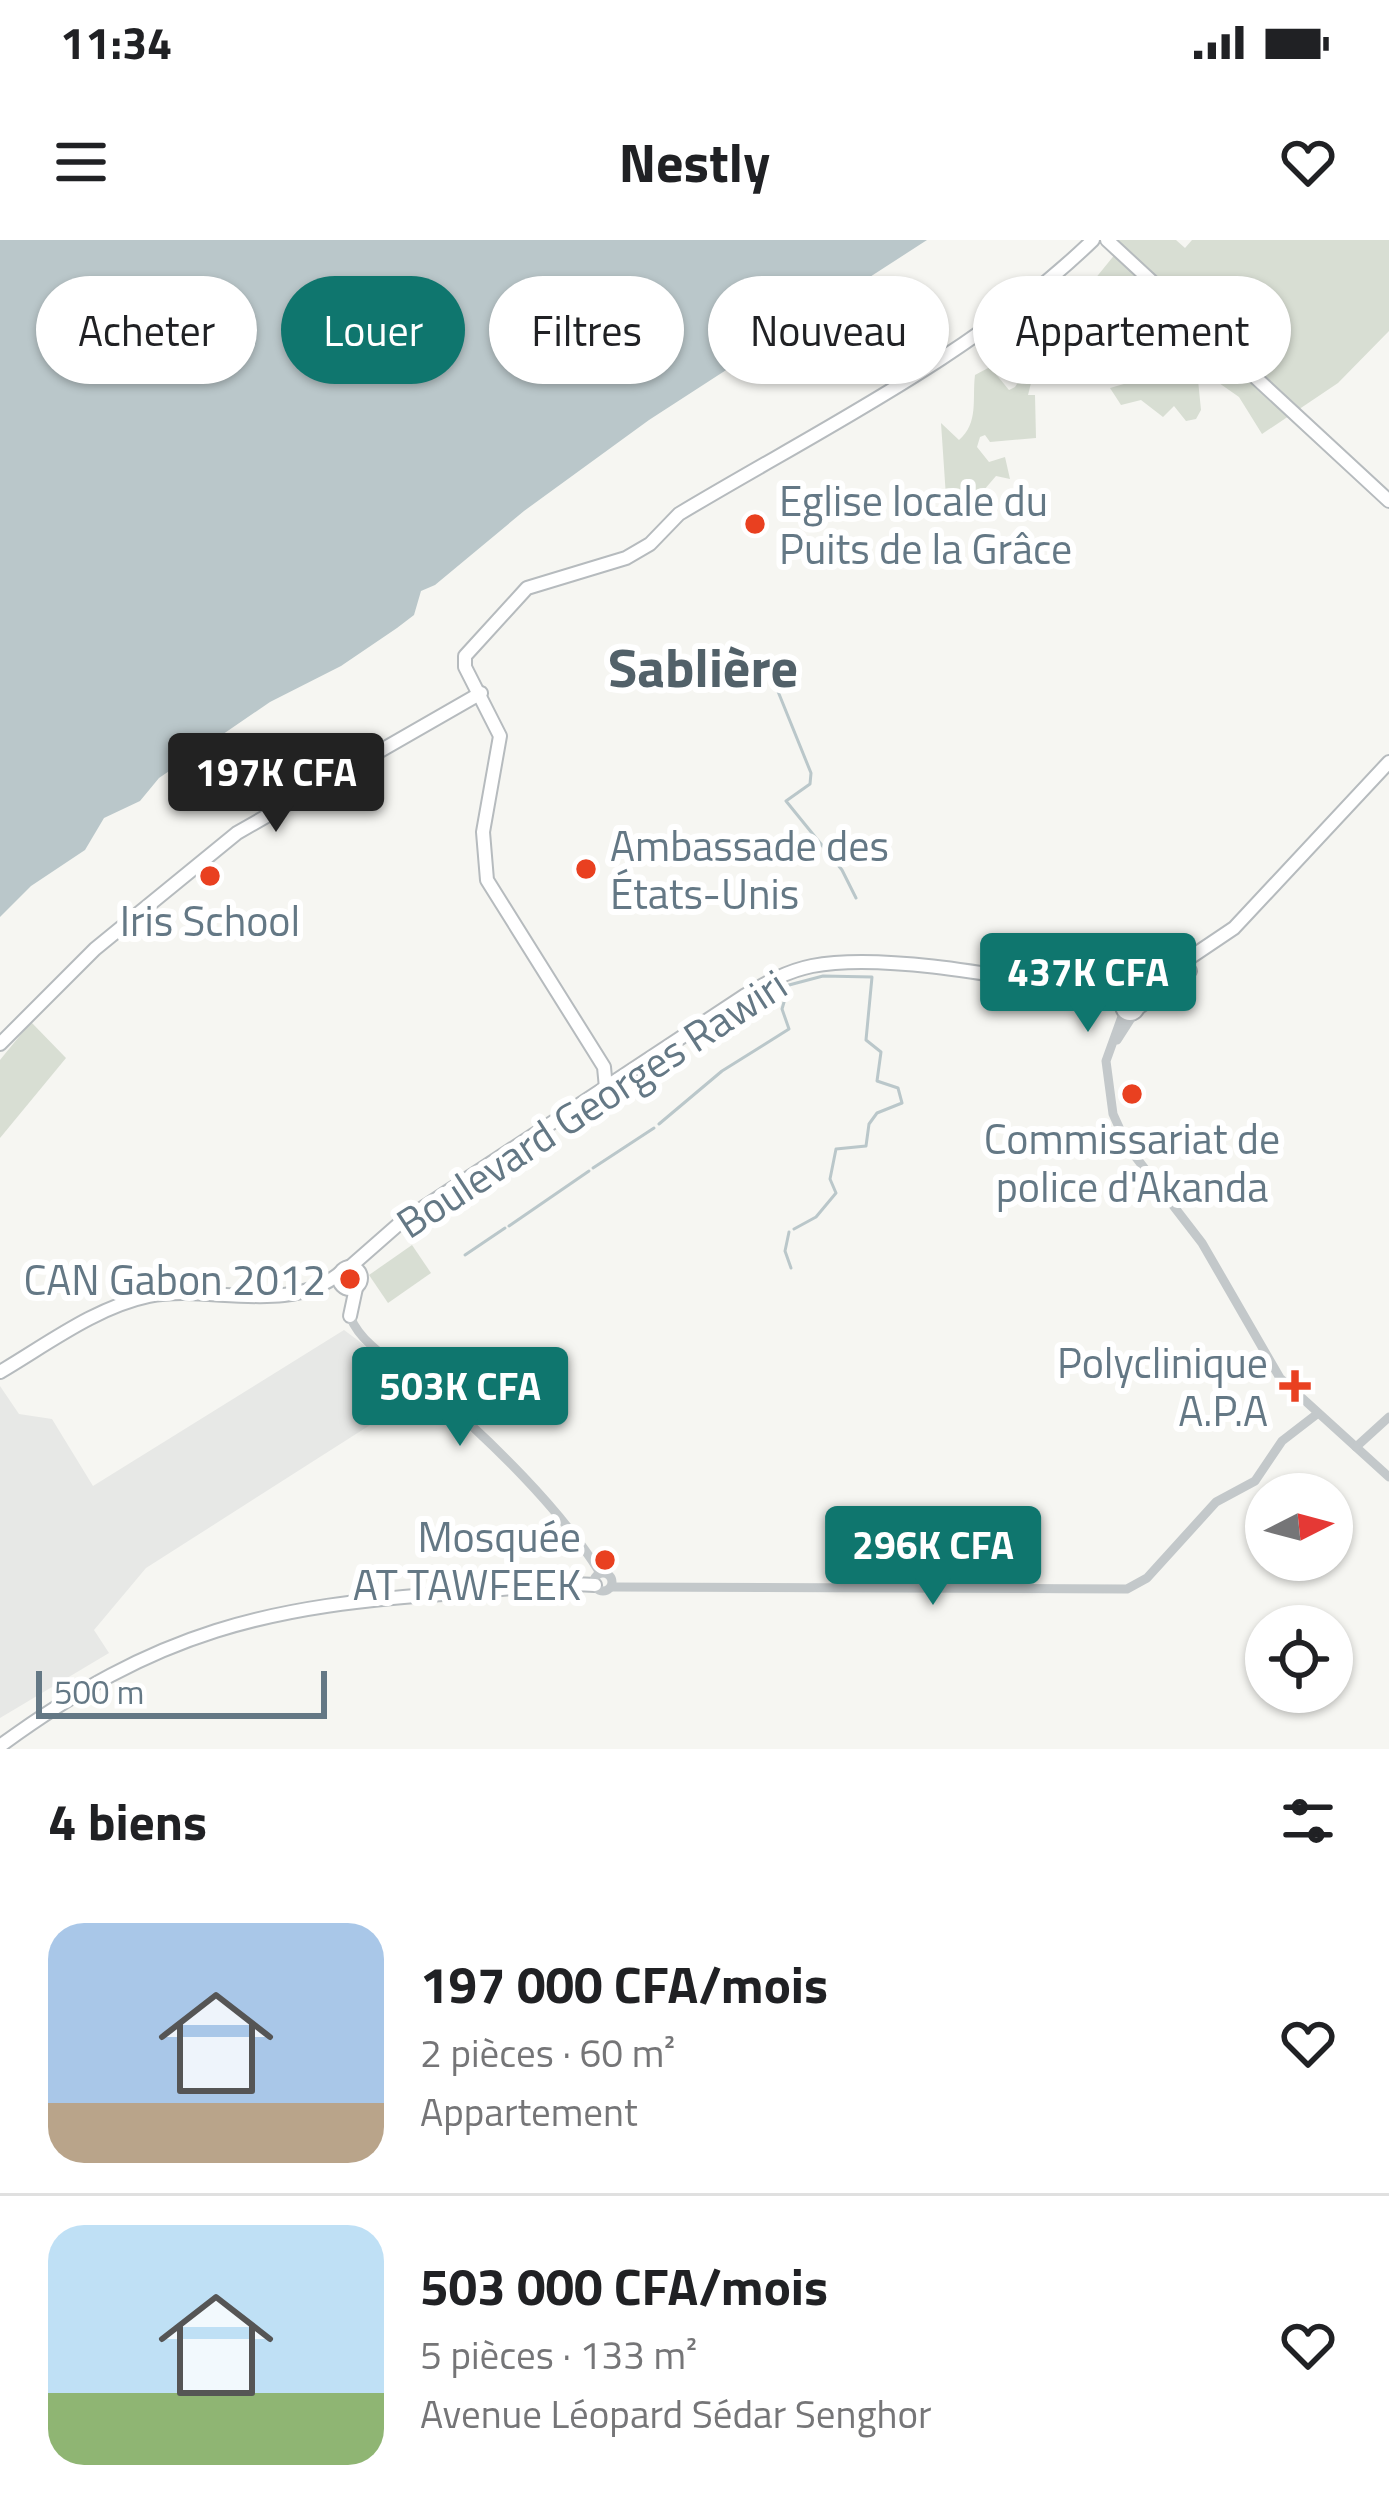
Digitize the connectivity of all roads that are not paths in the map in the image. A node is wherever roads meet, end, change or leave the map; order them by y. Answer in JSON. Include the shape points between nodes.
{"nodes":[{"id":1,"x":1093,"y":240,"type":"edge"},
{"id":2,"x":1109,"y":241,"type":"edge"},
{"id":3,"x":1389,"y":501,"type":"edge"},
{"id":4,"x":481,"y":693,"type":"junction"},
{"id":5,"x":1389,"y":763,"type":"edge"},
{"id":6,"x":1389,"y":774,"type":"edge"},
{"id":7,"x":1130,"y":1006,"type":"junction"},
{"id":8,"x":0,"y":1044,"type":"edge"},
{"id":9,"x":607,"y":1081,"type":"junction"},
{"id":10,"x":349,"y":1279,"type":"junction"},
{"id":11,"x":350,"y":1316,"type":"joint"},
{"id":12,"x":0,"y":1376,"type":"edge"},
{"id":13,"x":1317,"y":1414,"type":"junction"},
{"id":14,"x":1389,"y":1417,"type":"edge"},
{"id":15,"x":1355,"y":1447,"type":"junction"},
{"id":16,"x":1389,"y":1477,"type":"edge"},
{"id":17,"x":597,"y":1579,"type":"junction"},
{"id":18,"x":0,"y":1743,"type":"edge"}],
"edges":[{"from":1,"to":4,"type":"main road","via":[[982,330],[679,514],[636,552],[527,588],[463,660]]},
{"from":2,"to":3,"type":"main road"},
{"from":4,"to":8,"type":"main road","via":[[237,832],[95,949]]},
{"from":4,"to":9,"type":"main road","via":[[501,743],[483,825],[487,880]]},
{"from":5,"to":7,"type":"main road","via":[[1249,914]]},
{"from":6,"to":7,"type":"main road","via":[[1254,920]]},
{"from":7,"to":9,"type":"main road","name":"Boulevard Georges Rawiri","via":[[918,968],[825,964],[770,981]]},
{"from":7,"to":10,"type":"main road","name":"Boulevard Georges Rawiri","via":[[909,972],[831,968],[792,976],[400,1230]]},
{"from":7,"to":13,"type":"street","via":[[1106,1067],[1127,1147],[1202,1243],[1269,1364]]},
{"from":9,"to":10,"type":"main road","name":"Boulevard Georges Rawiri","via":[[400,1223]]},
{"from":10,"to":11,"type":"main road"},
{"from":10,"to":12,"type":"main road","name":"Boulevard Georges Rawiri","via":[[271,1301],[141,1304]]},
{"from":11,"to":17,"type":"street","via":[[363,1337],[440,1398],[555,1515]]},
{"from":13,"to":15,"type":"street"},
{"from":13,"to":17,"type":"street","via":[[1282,1441],[1255,1481],[1216,1502],[1154,1572],[1127,1589],[602,1592]]},
{"from":14,"to":15,"type":"street"},
{"from":15,"to":16,"type":"street"},
{"from":17,"to":18,"type":"main road","via":[[314,1604],[230,1623],[99,1678]]}]}
